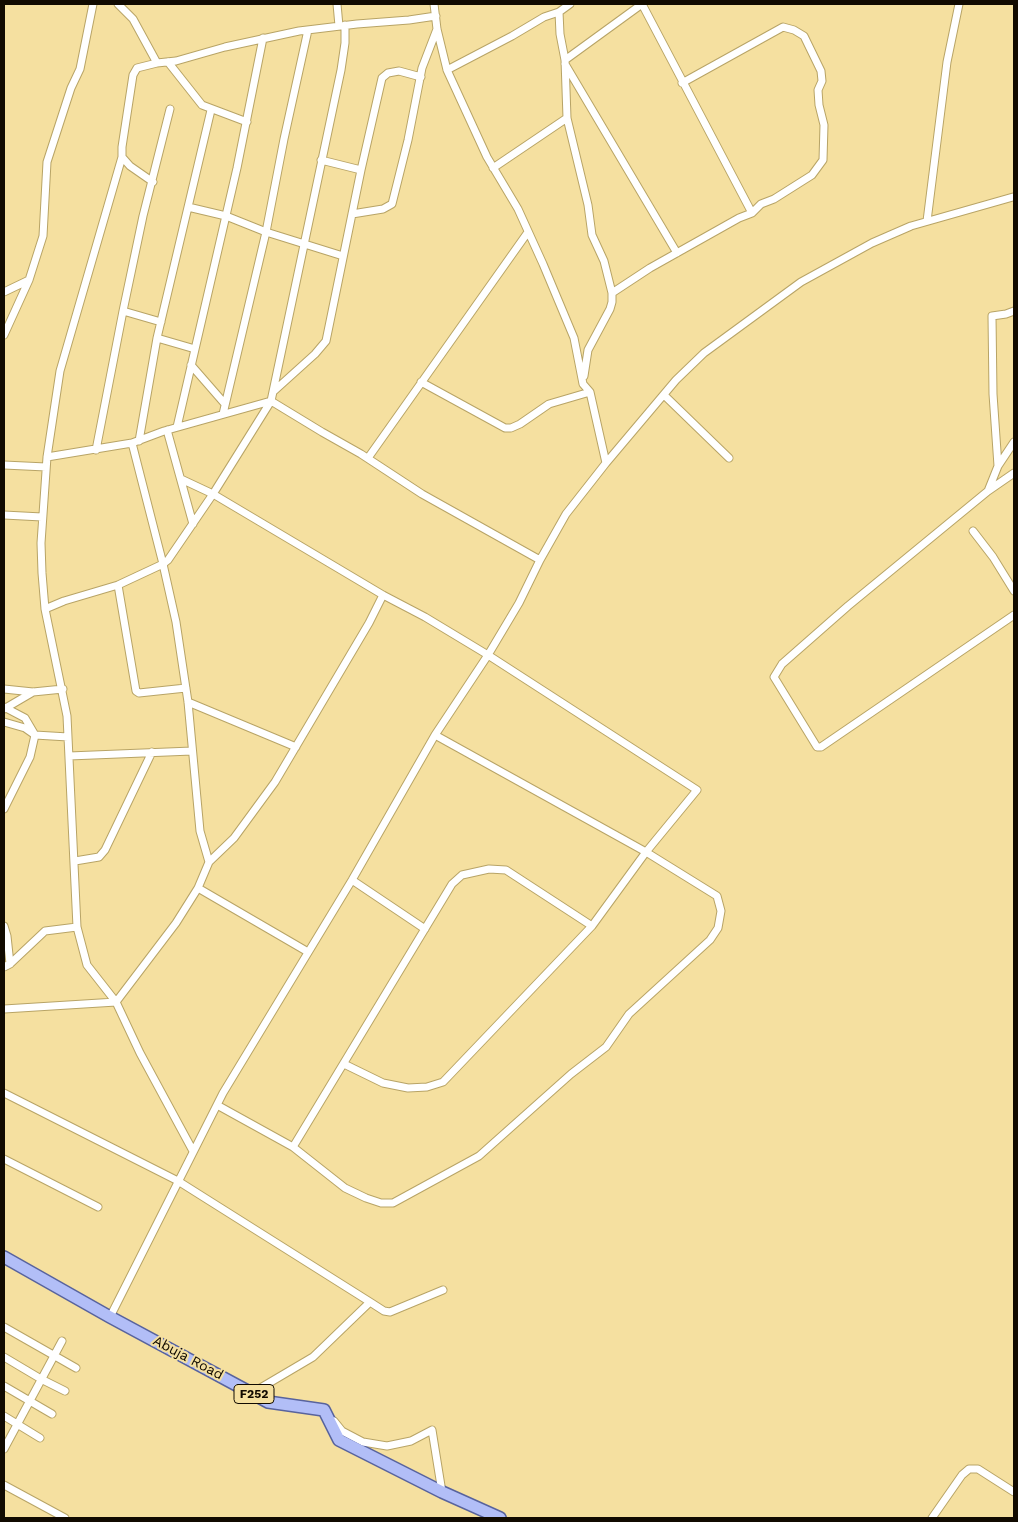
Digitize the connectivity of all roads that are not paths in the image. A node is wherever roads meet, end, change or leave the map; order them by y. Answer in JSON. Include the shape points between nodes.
{"nodes":[{"id":1,"x":93,"y":4,"type":"edge"},
{"id":2,"x":118,"y":4,"type":"edge"},
{"id":3,"x":337,"y":4,"type":"edge"},
{"id":4,"x":434,"y":4,"type":"edge"},
{"id":5,"x":568,"y":4,"type":"edge"},
{"id":6,"x":642,"y":4,"type":"edge"},
{"id":7,"x":959,"y":4,"type":"edge"},
{"id":8,"x":559,"y":12,"type":"junction"},
{"id":9,"x":436,"y":16,"type":"junction"},
{"id":10,"x":342,"y":26,"type":"junction"},
{"id":11,"x":437,"y":29,"type":"junction"},
{"id":12,"x":308,"y":30,"type":"junction"},
{"id":13,"x":264,"y":38,"type":"junction"},
{"id":14,"x":168,"y":62,"type":"junction"},
{"id":15,"x":565,"y":62,"type":"junction"},
{"id":16,"x":157,"y":63,"type":"junction"},
{"id":17,"x":447,"y":70,"type":"junction"},
{"id":18,"x":421,"y":77,"type":"junction"},
{"id":19,"x":682,"y":83,"type":"junction"},
{"id":20,"x":170,"y":109,"type":"dead end"},
{"id":21,"x":211,"y":110,"type":"junction"},
{"id":22,"x":567,"y":118,"type":"junction"},
{"id":23,"x":246,"y":122,"type":"junction"},
{"id":24,"x":122,"y":156,"type":"junction"},
{"id":25,"x":321,"y":160,"type":"junction"},
{"id":26,"x":493,"y":168,"type":"junction"},
{"id":27,"x":361,"y":170,"type":"junction"},
{"id":28,"x":152,"y":182,"type":"junction"},
{"id":29,"x":1014,"y":194,"type":"edge"},
{"id":30,"x":188,"y":207,"type":"junction"},
{"id":31,"x":752,"y":213,"type":"junction"},
{"id":32,"x":352,"y":214,"type":"junction"},
{"id":33,"x":226,"y":216,"type":"junction"},
{"id":34,"x":928,"y":220,"type":"junction"},
{"id":35,"x":266,"y":232,"type":"junction"},
{"id":36,"x":528,"y":232,"type":"junction"},
{"id":37,"x":304,"y":244,"type":"junction"},
{"id":38,"x":677,"y":254,"type":"junction"},
{"id":39,"x":343,"y":256,"type":"junction"},
{"id":40,"x":29,"y":280,"type":"junction"},
{"id":41,"x":4,"y":292,"type":"edge"},
{"id":42,"x":612,"y":293,"type":"junction"},
{"id":43,"x":122,"y":311,"type":"junction"},
{"id":44,"x":1014,"y":311,"type":"edge"},
{"id":45,"x":161,"y":322,"type":"junction"},
{"id":46,"x":4,"y":335,"type":"edge"},
{"id":47,"x":157,"y":338,"type":"junction"},
{"id":48,"x":195,"y":350,"type":"junction"},
{"id":49,"x":191,"y":365,"type":"junction"},
{"id":50,"x":421,"y":382,"type":"junction"},
{"id":51,"x":583,"y":384,"type":"junction"},
{"id":52,"x":273,"y":391,"type":"junction"},
{"id":53,"x":590,"y":392,"type":"junction"},
{"id":54,"x":664,"y":395,"type":"junction"},
{"id":55,"x":271,"y":401,"type":"junction"},
{"id":56,"x":225,"y":404,"type":"junction"},
{"id":57,"x":223,"y":414,"type":"junction"},
{"id":58,"x":177,"y":427,"type":"junction"},
{"id":59,"x":167,"y":430,"type":"junction"},
{"id":60,"x":136,"y":442,"type":"junction"},
{"id":61,"x":1014,"y":442,"type":"edge"},
{"id":62,"x":96,"y":450,"type":"junction"},
{"id":63,"x":47,"y":457,"type":"junction"},
{"id":64,"x":368,"y":458,"type":"junction"},
{"id":65,"x":729,"y":458,"type":"dead end"},
{"id":66,"x":606,"y":464,"type":"junction"},
{"id":67,"x":4,"y":465,"type":"edge"},
{"id":68,"x":998,"y":466,"type":"junction"},
{"id":69,"x":46,"y":467,"type":"junction"},
{"id":70,"x":1014,"y":473,"type":"edge"},
{"id":71,"x":180,"y":479,"type":"junction"},
{"id":72,"x":988,"y":492,"type":"junction"},
{"id":73,"x":213,"y":494,"type":"junction"},
{"id":74,"x":4,"y":515,"type":"edge"},
{"id":75,"x":42,"y":516,"type":"junction"},
{"id":76,"x":193,"y":524,"type":"junction"},
{"id":77,"x":974,"y":531,"type":"dead end"},
{"id":78,"x":540,"y":560,"type":"junction"},
{"id":79,"x":163,"y":564,"type":"junction"},
{"id":80,"x":118,"y":585,"type":"junction"},
{"id":81,"x":1014,"y":591,"type":"edge"},
{"id":82,"x":383,"y":595,"type":"junction"},
{"id":83,"x":45,"y":609,"type":"junction"},
{"id":84,"x":1014,"y":615,"type":"edge"},
{"id":85,"x":488,"y":655,"type":"junction"},
{"id":86,"x":4,"y":688,"type":"edge"},
{"id":87,"x":186,"y":688,"type":"junction"},
{"id":88,"x":63,"y":689,"type":"junction"},
{"id":89,"x":33,"y":692,"type":"junction"},
{"id":90,"x":188,"y":702,"type":"junction"},
{"id":91,"x":4,"y":708,"type":"edge"},
{"id":92,"x":4,"y":722,"type":"edge"},
{"id":93,"x":35,"y":735,"type":"junction"},
{"id":94,"x":435,"y":735,"type":"junction"},
{"id":95,"x":68,"y":737,"type":"junction"},
{"id":96,"x":296,"y":747,"type":"junction"},
{"id":97,"x":192,"y":751,"type":"junction"},
{"id":98,"x":152,"y":752,"type":"junction"},
{"id":99,"x":70,"y":756,"type":"junction"},
{"id":100,"x":4,"y":809,"type":"edge"},
{"id":101,"x":646,"y":852,"type":"junction"},
{"id":102,"x":75,"y":861,"type":"junction"},
{"id":103,"x":209,"y":862,"type":"junction"},
{"id":104,"x":352,"y":880,"type":"junction"},
{"id":105,"x":198,"y":888,"type":"junction"},
{"id":106,"x":4,"y":926,"type":"edge"},
{"id":107,"x":592,"y":926,"type":"junction"},
{"id":108,"x":78,"y":927,"type":"junction"},
{"id":109,"x":425,"y":929,"type":"junction"},
{"id":110,"x":308,"y":952,"type":"junction"},
{"id":111,"x":7,"y":965,"type":"edge"},
{"id":112,"x":116,"y":1002,"type":"junction"},
{"id":113,"x":4,"y":1009,"type":"edge"},
{"id":114,"x":344,"y":1064,"type":"junction"},
{"id":115,"x":4,"y":1093,"type":"edge"},
{"id":116,"x":217,"y":1105,"type":"junction"},
{"id":117,"x":293,"y":1147,"type":"junction"},
{"id":118,"x":193,"y":1151,"type":"junction"},
{"id":119,"x":4,"y":1159,"type":"edge"},
{"id":120,"x":178,"y":1181,"type":"junction"},
{"id":121,"x":98,"y":1207,"type":"dead end"},
{"id":122,"x":4,"y":1257,"type":"edge"},
{"id":123,"x":442,"y":1290,"type":"dead end"},
{"id":124,"x":370,"y":1302,"type":"junction"},
{"id":125,"x":110,"y":1317,"type":"junction"},
{"id":126,"x":4,"y":1327,"type":"edge"},
{"id":127,"x":62,"y":1341,"type":"dead end"},
{"id":128,"x":54,"y":1356,"type":"junction"},
{"id":129,"x":4,"y":1357,"type":"edge"},
{"id":130,"x":76,"y":1368,"type":"dead end"},
{"id":131,"x":41,"y":1379,"type":"junction"},
{"id":132,"x":4,"y":1386,"type":"edge"},
{"id":133,"x":65,"y":1391,"type":"dead end"},
{"id":134,"x":252,"y":1393,"type":"junction"},
{"id":135,"x":29,"y":1401,"type":"junction"},
{"id":136,"x":324,"y":1410,"type":"junction"},
{"id":137,"x":52,"y":1414,"type":"dead end"},
{"id":138,"x":4,"y":1416,"type":"edge"},
{"id":139,"x":16,"y":1424,"type":"junction"},
{"id":140,"x":40,"y":1438,"type":"dead end"},
{"id":141,"x":4,"y":1449,"type":"edge"},
{"id":142,"x":4,"y":1485,"type":"edge"},
{"id":143,"x":442,"y":1492,"type":"junction"},
{"id":144,"x":1014,"y":1492,"type":"edge"},
{"id":145,"x":65,"y":1518,"type":"edge"},
{"id":146,"x":500,"y":1518,"type":"edge"},
{"id":147,"x":932,"y":1518,"type":"edge"}],
"edges":[{"from":1,"to":40,"type":"street","via":[[80,70],[47,162],[43,236]]},
{"from":2,"to":16,"type":"street","via":[[133,19]]},
{"from":3,"to":10,"type":"street"},
{"from":4,"to":9,"type":"street"},
{"from":5,"to":8,"type":"street"},
{"from":6,"to":15,"type":"street"},
{"from":6,"to":19,"type":"street"},
{"from":7,"to":34,"type":"street","via":[[947,62]]},
{"from":8,"to":15,"type":"street"},
{"from":8,"to":17,"type":"street"},
{"from":9,"to":10,"type":"street"},
{"from":9,"to":11,"type":"street"},
{"from":10,"to":12,"type":"street"},
{"from":10,"to":25,"type":"street","via":[[346,43]]},
{"from":11,"to":17,"type":"street"},
{"from":11,"to":18,"type":"street"},
{"from":12,"to":13,"type":"street"},
{"from":12,"to":35,"type":"street"},
{"from":13,"to":14,"type":"street"},
{"from":13,"to":23,"type":"street"},
{"from":14,"to":16,"type":"street"},
{"from":14,"to":21,"type":"street","via":[[195,98]]},
{"from":15,"to":22,"type":"street"},
{"from":15,"to":38,"type":"street"},
{"from":16,"to":24,"type":"street","via":[[137,68],[133,75]]},
{"from":17,"to":26,"type":"street"},
{"from":18,"to":27,"type":"street","via":[[399,71],[382,78]]},
{"from":18,"to":32,"type":"street","via":[[392,204],[383,209]]},
{"from":19,"to":31,"type":"street"},
{"from":19,"to":31,"type":"street","via":[[782,27],[804,36],[821,71],[822,81],[818,90],[824,125],[824,160],[812,175],[761,204]]},
{"from":20,"to":28,"type":"street"},
{"from":21,"to":23,"type":"street"},
{"from":21,"to":30,"type":"street"},
{"from":22,"to":26,"type":"street"},
{"from":22,"to":42,"type":"street","via":[[592,235],[604,261]]},
{"from":23,"to":33,"type":"street"},
{"from":24,"to":28,"type":"street"},
{"from":24,"to":63,"type":"street","via":[[60,371]]},
{"from":25,"to":27,"type":"street"},
{"from":25,"to":37,"type":"street"},
{"from":26,"to":36,"type":"street"},
{"from":27,"to":32,"type":"street"},
{"from":28,"to":43,"type":"street"},
{"from":29,"to":34,"type":"street"},
{"from":30,"to":33,"type":"street"},
{"from":30,"to":45,"type":"street"},
{"from":31,"to":38,"type":"street"},
{"from":32,"to":39,"type":"street"},
{"from":33,"to":35,"type":"street"},
{"from":33,"to":48,"type":"street"},
{"from":34,"to":54,"type":"street","via":[[872,243],[801,282],[704,353]]},
{"from":35,"to":37,"type":"street"},
{"from":35,"to":56,"type":"street"},
{"from":36,"to":50,"type":"street"},
{"from":36,"to":51,"type":"street","via":[[574,338]]},
{"from":37,"to":39,"type":"street"},
{"from":37,"to":52,"type":"street"},
{"from":38,"to":42,"type":"street"},
{"from":39,"to":52,"type":"street","via":[[326,341]]},
{"from":40,"to":41,"type":"street"},
{"from":40,"to":46,"type":"street"},
{"from":42,"to":51,"type":"street","via":[[610,309],[588,350]]},
{"from":43,"to":45,"type":"street"},
{"from":43,"to":62,"type":"street"},
{"from":44,"to":68,"type":"street","via":[[992,316]]},
{"from":45,"to":47,"type":"street"},
{"from":47,"to":48,"type":"street"},
{"from":47,"to":60,"type":"street"},
{"from":48,"to":49,"type":"street"},
{"from":49,"to":56,"type":"street"},
{"from":49,"to":58,"type":"street"},
{"from":50,"to":53,"type":"street","via":[[506,428],[520,424],[549,404]]},
{"from":50,"to":64,"type":"street"},
{"from":51,"to":53,"type":"street"},
{"from":52,"to":55,"type":"street"},
{"from":53,"to":66,"type":"street"},
{"from":54,"to":65,"type":"street"},
{"from":54,"to":66,"type":"street"},
{"from":55,"to":57,"type":"street"},
{"from":55,"to":64,"type":"street"},
{"from":55,"to":73,"type":"street"},
{"from":56,"to":57,"type":"street"},
{"from":57,"to":58,"type":"street"},
{"from":58,"to":59,"type":"street"},
{"from":59,"to":60,"type":"street"},
{"from":59,"to":71,"type":"street"},
{"from":60,"to":62,"type":"street"},
{"from":60,"to":79,"type":"street"},
{"from":61,"to":68,"type":"street"},
{"from":62,"to":63,"type":"street"},
{"from":63,"to":69,"type":"street"},
{"from":64,"to":78,"type":"street","via":[[422,494]]},
{"from":66,"to":78,"type":"street","via":[[566,514]]},
{"from":67,"to":69,"type":"street"},
{"from":68,"to":72,"type":"street"},
{"from":69,"to":75,"type":"street"},
{"from":70,"to":72,"type":"street"},
{"from":71,"to":73,"type":"street"},
{"from":71,"to":76,"type":"street"},
{"from":72,"to":84,"type":"street","via":[[811,638],[782,664],[774,677],[816,746],[821,747]]},
{"from":73,"to":76,"type":"street"},
{"from":73,"to":82,"type":"street"},
{"from":74,"to":75,"type":"street"},
{"from":75,"to":83,"type":"street"},
{"from":76,"to":79,"type":"street"},
{"from":77,"to":81,"type":"street"},
{"from":78,"to":85,"type":"street"},
{"from":79,"to":80,"type":"street"},
{"from":79,"to":87,"type":"street"},
{"from":80,"to":83,"type":"street"},
{"from":80,"to":87,"type":"street","via":[[136,691]]},
{"from":82,"to":85,"type":"street","via":[[425,616]]},
{"from":82,"to":96,"type":"street"},
{"from":83,"to":88,"type":"street"},
{"from":85,"to":94,"type":"street"},
{"from":85,"to":101,"type":"street","via":[[697,790]]},
{"from":86,"to":89,"type":"street"},
{"from":87,"to":90,"type":"street"},
{"from":88,"to":89,"type":"street"},
{"from":88,"to":95,"type":"street"},
{"from":89,"to":91,"type":"street"},
{"from":90,"to":96,"type":"street"},
{"from":90,"to":97,"type":"street"},
{"from":91,"to":93,"type":"street","via":[[25,718]]},
{"from":92,"to":93,"type":"street","via":[[25,728]]},
{"from":93,"to":95,"type":"street"},
{"from":93,"to":100,"type":"street","via":[[30,757]]},
{"from":94,"to":101,"type":"street"},
{"from":94,"to":104,"type":"street"},
{"from":95,"to":99,"type":"street"},
{"from":96,"to":103,"type":"street","via":[[234,838]]},
{"from":97,"to":98,"type":"street"},
{"from":97,"to":103,"type":"street","via":[[200,831]]},
{"from":98,"to":99,"type":"street"},
{"from":98,"to":102,"type":"street","via":[[105,850],[99,857]]},
{"from":99,"to":102,"type":"street"},
{"from":101,"to":107,"type":"street"},
{"from":101,"to":117,"type":"street","via":[[717,896],[721,911],[718,928],[710,940],[629,1014],[606,1047],[479,1156],[393,1203],[381,1203],[345,1188]]},
{"from":102,"to":108,"type":"street"},
{"from":103,"to":105,"type":"street"},
{"from":104,"to":109,"type":"street"},
{"from":104,"to":110,"type":"street"},
{"from":105,"to":110,"type":"street"},
{"from":105,"to":112,"type":"street"},
{"from":106,"to":111,"type":"street"},
{"from":107,"to":109,"type":"street","via":[[506,870],[489,869],[462,875],[452,884]]},
{"from":107,"to":114,"type":"street","via":[[443,1082],[408,1088],[383,1082]]},
{"from":108,"to":111,"type":"street","via":[[45,931]]},
{"from":108,"to":112,"type":"street","via":[[87,965]]},
{"from":109,"to":114,"type":"street"},
{"from":110,"to":116,"type":"street"},
{"from":112,"to":113,"type":"street"},
{"from":112,"to":118,"type":"street"},
{"from":114,"to":117,"type":"street"},
{"from":115,"to":120,"type":"street"},
{"from":116,"to":117,"type":"street"},
{"from":116,"to":118,"type":"street"},
{"from":118,"to":120,"type":"street"},
{"from":119,"to":121,"type":"street"},
{"from":120,"to":124,"type":"street"},
{"from":120,"to":125,"type":"street"},
{"from":122,"to":125,"type":"main road","name":"Abuja Road","number":"F252"},
{"from":123,"to":124,"type":"street","via":[[390,1312]]},
{"from":124,"to":134,"type":"street","via":[[314,1357]]},
{"from":125,"to":134,"type":"main road","name":"Abuja Road","number":"F252"},
{"from":126,"to":128,"type":"street"},
{"from":127,"to":128,"type":"street"},
{"from":128,"to":130,"type":"street"},
{"from":128,"to":131,"type":"street"},
{"from":129,"to":131,"type":"street"},
{"from":131,"to":133,"type":"street"},
{"from":131,"to":135,"type":"street"},
{"from":132,"to":135,"type":"street"},
{"from":134,"to":136,"type":"main road","name":"Abuja Road","number":"F252","via":[[268,1402]]},
{"from":135,"to":137,"type":"street"},
{"from":135,"to":139,"type":"street"},
{"from":136,"to":143,"type":"main road","via":[[339,1440]]},
{"from":136,"to":143,"type":"street","via":[[342,1431],[363,1442],[387,1446],[411,1441],[432,1430]]},
{"from":138,"to":139,"type":"street"},
{"from":139,"to":140,"type":"street"},
{"from":139,"to":141,"type":"street"},
{"from":142,"to":145,"type":"street"},
{"from":143,"to":146,"type":"main road"},
{"from":144,"to":147,"type":"street","via":[[978,1469],[969,1469]]}]}
